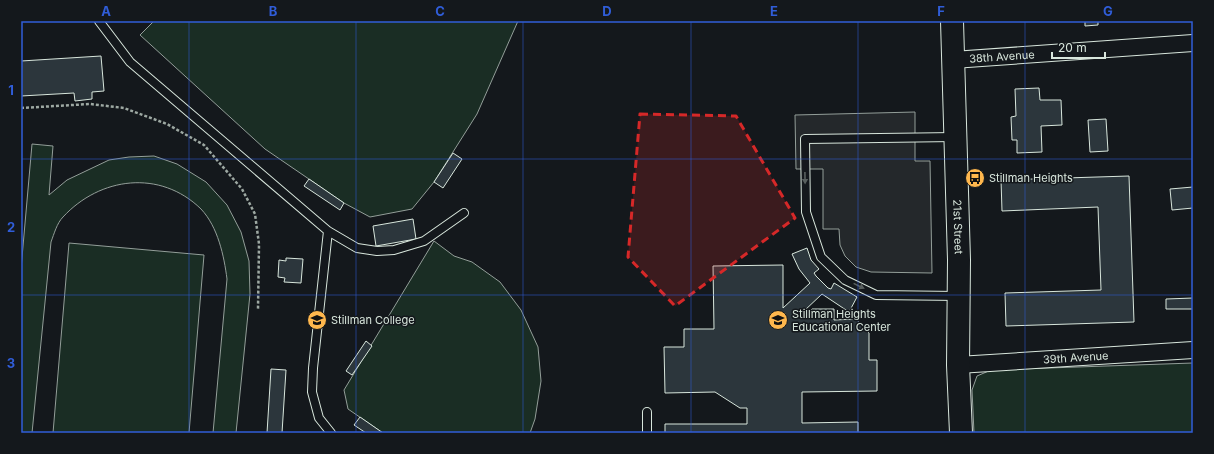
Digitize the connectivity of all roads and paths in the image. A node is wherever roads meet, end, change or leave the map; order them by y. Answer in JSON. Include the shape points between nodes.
{"nodes":[{"id":1,"x":99,"y":21,"type":"edge"},
{"id":2,"x":952,"y":21,"type":"edge"},
{"id":3,"x":1193,"y":43,"type":"edge"},
{"id":4,"x":953,"y":60,"type":"junction"},
{"id":5,"x":21,"y":108,"type":"edge"},
{"id":6,"x":956,"y":137,"type":"junction"},
{"id":7,"x":464,"y":213,"type":"dead end"},
{"id":8,"x":328,"y":230,"type":"junction"},
{"id":9,"x":958,"y":296,"type":"junction"},
{"id":10,"x":258,"y":309,"type":"dead end"},
{"id":11,"x":1193,"y":350,"type":"edge"},
{"id":12,"x":958,"y":365,"type":"junction"},
{"id":13,"x":647,"y":412,"type":"dead end"},
{"id":14,"x":331,"y":433,"type":"edge"},
{"id":15,"x":647,"y":433,"type":"edge"},
{"id":16,"x":961,"y":433,"type":"edge"}],
"edges":[{"from":1,"to":8,"type":"lane","via":[[130,62]]},
{"from":2,"to":4,"type":"street","name":"21st Street"},
{"from":3,"to":4,"type":"street","name":"38th Avenue"},
{"from":4,"to":6,"type":"street","name":"21st Street"},
{"from":5,"to":10,"type":"path","via":[[90,104],[124,108],[167,124],[204,144],[242,189],[255,214],[259,244]]},
{"from":6,"to":9,"type":"street","name":"21st Street"},
{"from":6,"to":9,"type":"lane","one_way":true,"via":[[805,139],[806,212],[821,257],[845,280],[876,295]]},
{"from":7,"to":8,"type":"lane","via":[[424,241],[394,250],[357,248]]},
{"from":8,"to":14,"type":"lane","via":[[312,392],[319,418]]},
{"from":9,"to":12,"type":"street","name":"21st Street"},
{"from":11,"to":12,"type":"street","name":"39th Avenue"},
{"from":12,"to":16,"type":"street","name":"21st Street"},
{"from":13,"to":15,"type":"lane"}]}
